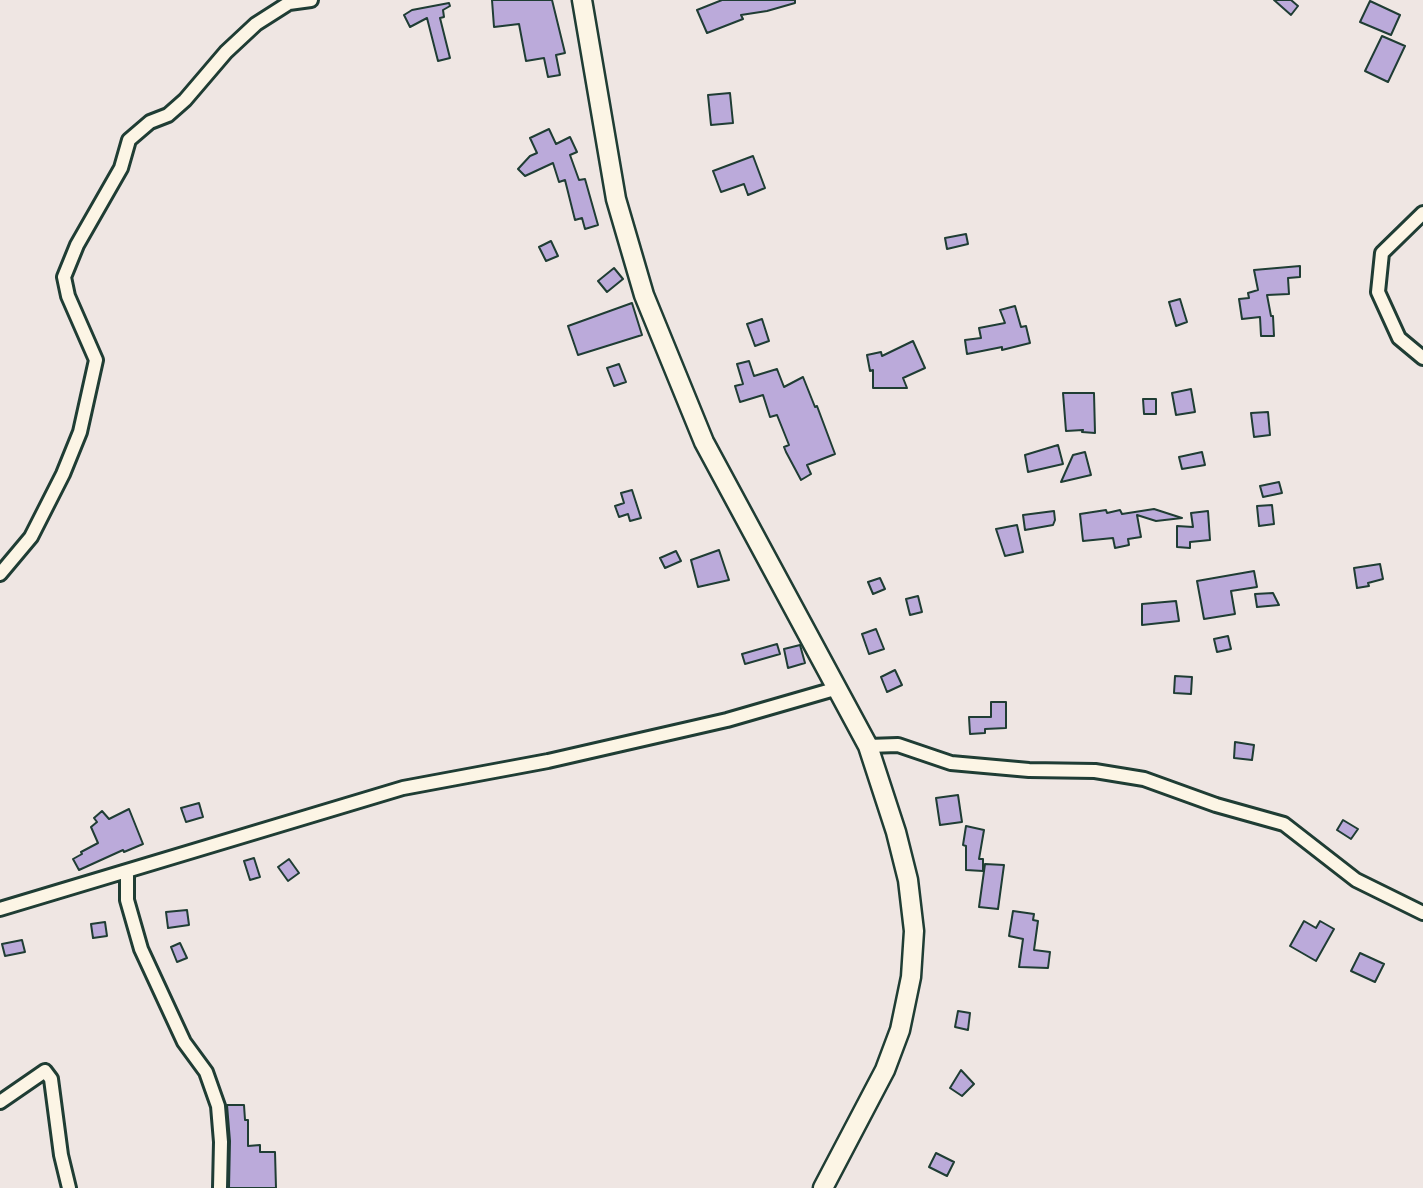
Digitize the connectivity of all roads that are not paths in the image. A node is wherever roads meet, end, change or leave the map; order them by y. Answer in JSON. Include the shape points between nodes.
{"nodes":[{"id":1,"x":311,"y":0,"type":"edge"},
{"id":2,"x":582,"y":0,"type":"edge"},
{"id":3,"x":1423,"y":213,"type":"edge"},
{"id":4,"x":1423,"y":358,"type":"edge"},
{"id":5,"x":0,"y":574,"type":"edge"},
{"id":6,"x":838,"y":688,"type":"junction"},
{"id":7,"x":868,"y":746,"type":"junction"},
{"id":8,"x":127,"y":872,"type":"junction"},
{"id":9,"x":0,"y":909,"type":"edge"},
{"id":10,"x":1423,"y":913,"type":"edge"},
{"id":11,"x":0,"y":1102,"type":"edge"},
{"id":12,"x":69,"y":1188,"type":"edge"},
{"id":13,"x":220,"y":1188,"type":"edge"},
{"id":14,"x":823,"y":1188,"type":"edge"}],
"edges":[{"from":1,"to":5,"type":"street","via":[[289,2],[256,24],[185,100],[129,139],[116,178],[77,245],[65,277],[68,296],[96,360],[80,432],[31,537]]},
{"from":2,"to":6,"type":"main road","via":[[616,199],[644,295],[704,442]]},
{"from":3,"to":4,"type":"street","via":[[1382,253],[1378,292],[1399,338]]},
{"from":6,"to":7,"type":"main road"},
{"from":6,"to":8,"type":"street","via":[[676,732],[403,788]]},
{"from":7,"to":10,"type":"street","via":[[898,745],[951,763],[1095,771],[1144,779],[1284,824],[1356,880]]},
{"from":7,"to":14,"type":"main road","via":[[908,880],[914,931],[911,977],[900,1030],[885,1070]]},
{"from":8,"to":9,"type":"street"},
{"from":8,"to":13,"type":"street","via":[[127,900],[141,949],[184,1042],[206,1072],[218,1107]]},
{"from":11,"to":12,"type":"street","via":[[45,1071],[51,1079]]}]}
